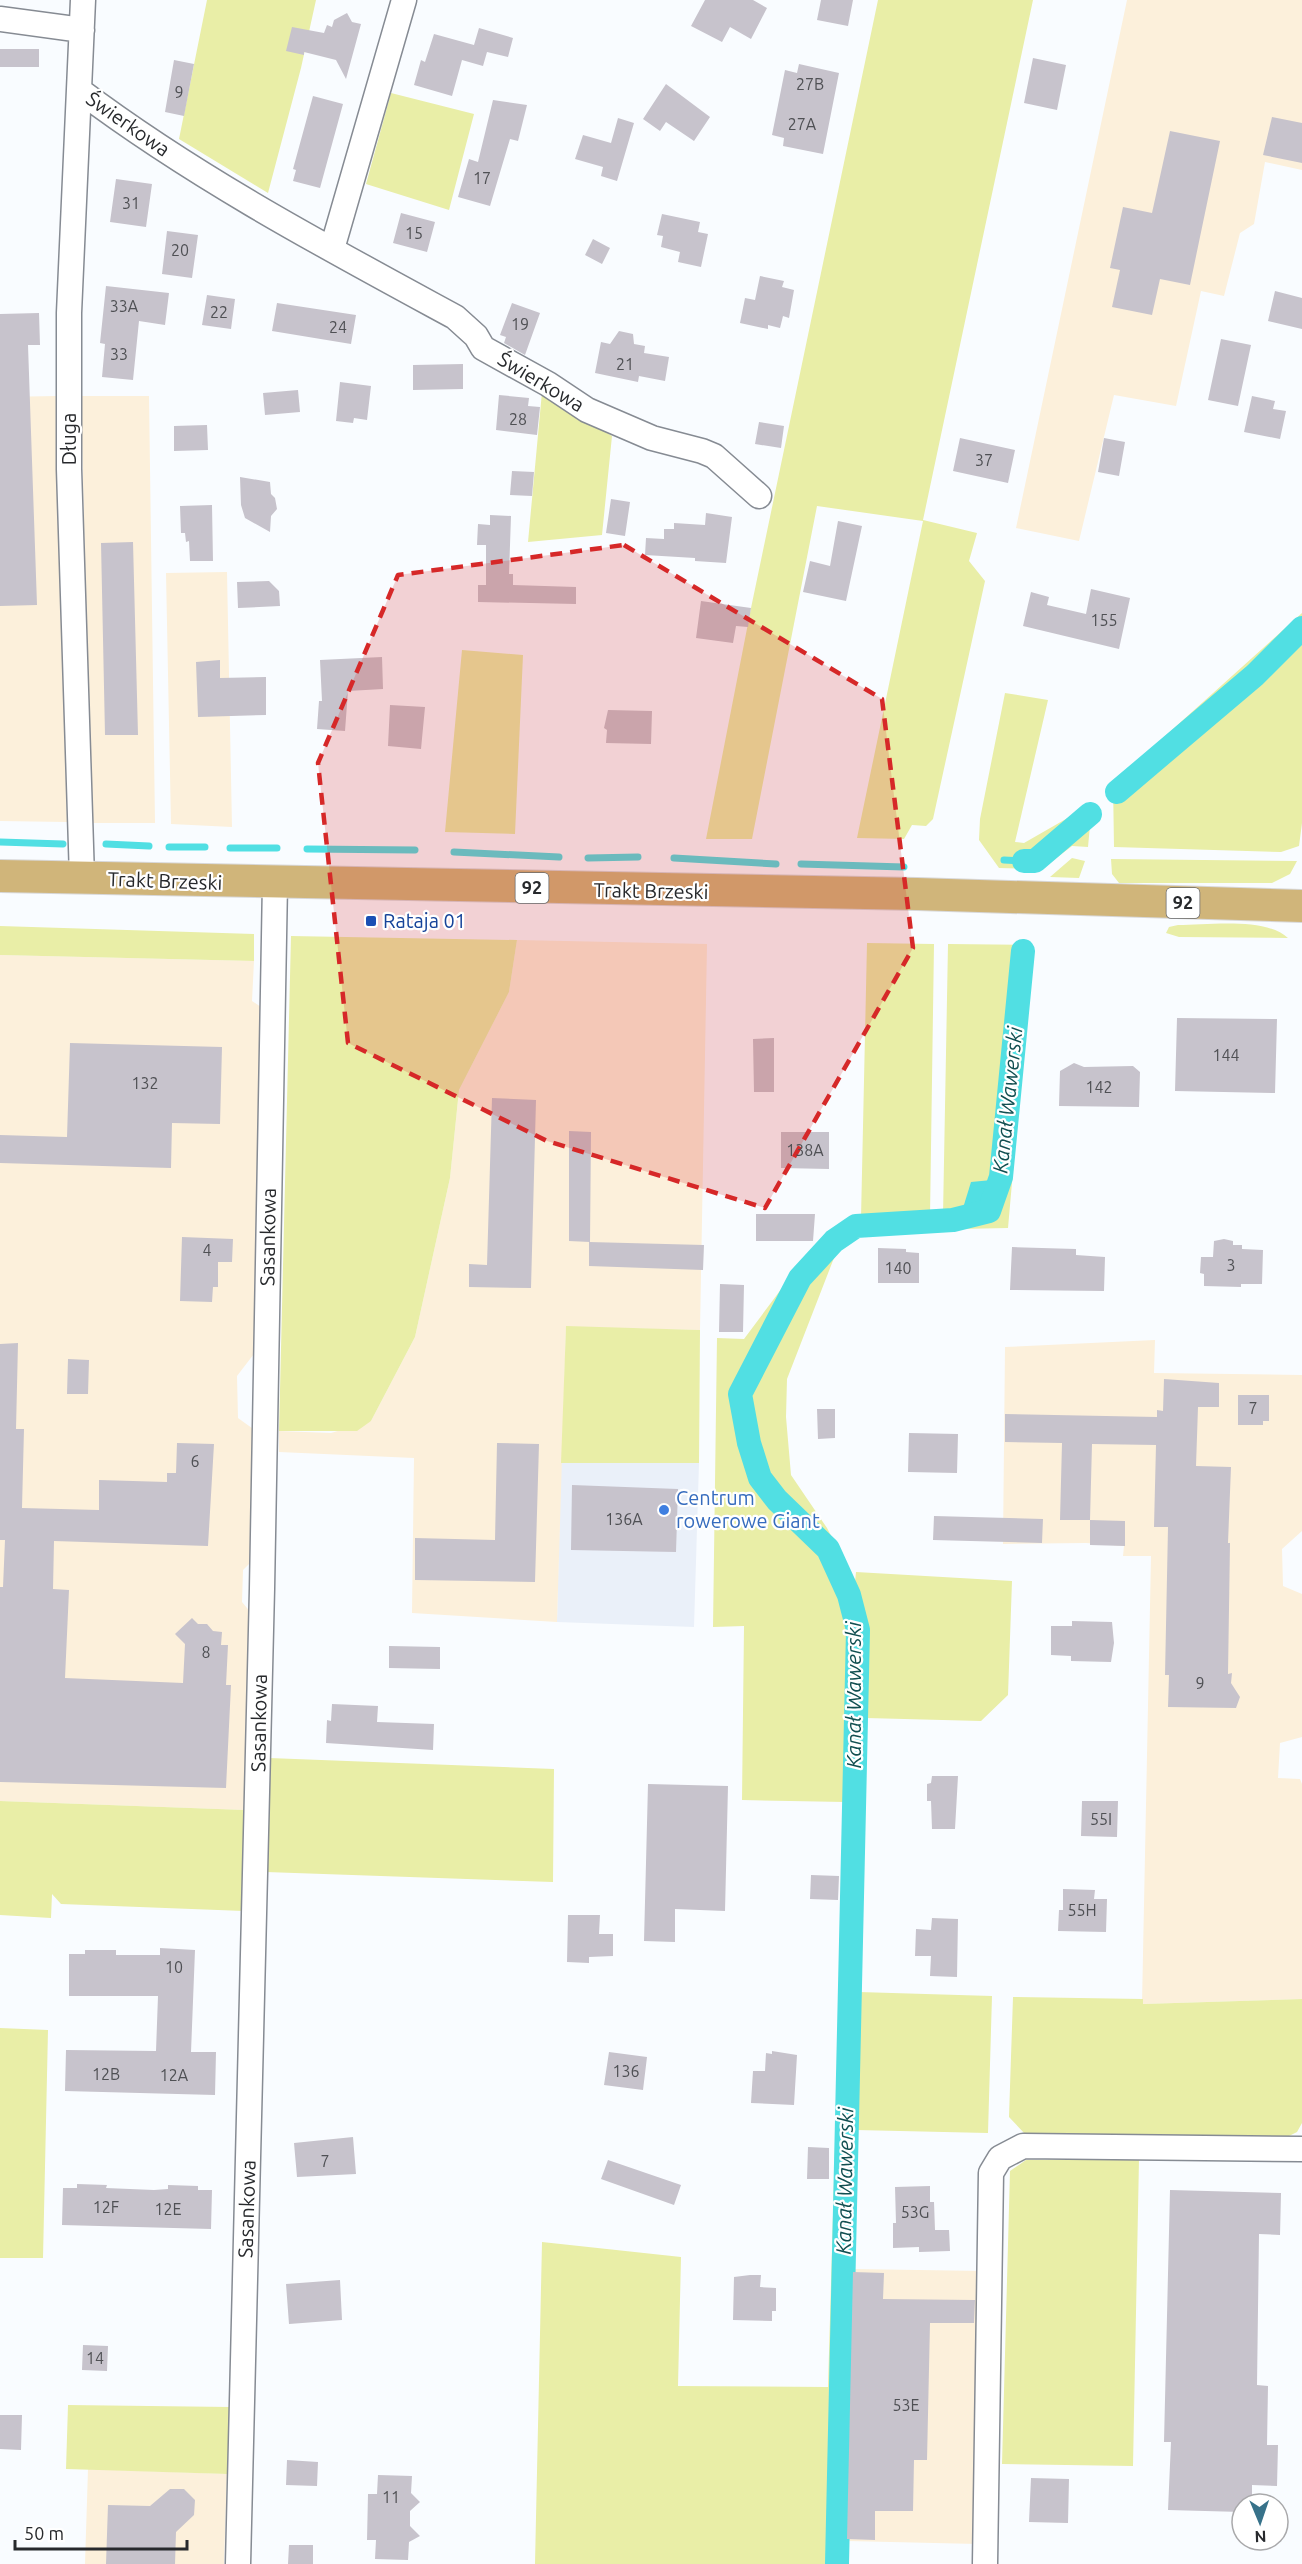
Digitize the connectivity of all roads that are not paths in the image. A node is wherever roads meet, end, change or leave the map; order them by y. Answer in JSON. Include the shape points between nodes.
{"nodes":[{"id":1,"x":83,"y":0,"type":"edge"},
{"id":2,"x":404,"y":0,"type":"edge"},
{"id":3,"x":0,"y":19,"type":"edge"},
{"id":4,"x":82,"y":30,"type":"junction"},
{"id":5,"x":79,"y":90,"type":"junction"},
{"id":6,"x":332,"y":249,"type":"junction"},
{"id":7,"x":759,"y":496,"type":"dead end"},
{"id":8,"x":0,"y":876,"type":"edge"},
{"id":9,"x":82,"y":878,"type":"junction"},
{"id":10,"x":275,"y":883,"type":"junction"},
{"id":11,"x":1302,"y":906,"type":"edge"},
{"id":12,"x":1302,"y":2149,"type":"edge"},
{"id":13,"x":238,"y":2564,"type":"edge"},
{"id":14,"x":985,"y":2564,"type":"edge"}],
"edges":[{"from":1,"to":4,"type":"street","name":"Długa"},
{"from":2,"to":6,"type":"street"},
{"from":3,"to":4,"type":"street"},
{"from":4,"to":5,"type":"street","name":"Długa"},
{"from":5,"to":6,"type":"street","name":"Świerkowa","via":[[134,132]]},
{"from":5,"to":9,"type":"street","name":"Długa","via":[[70,302],[69,469]]},
{"from":6,"to":7,"type":"street","name":"Świerkowa","via":[[455,317],[477,336],[483,348],[586,410],[652,438],[714,456]]},
{"from":8,"to":9,"type":"main road","name":"Trakt Brzeski","number":"92"},
{"from":9,"to":10,"type":"main road","name":"Trakt Brzeski","number":"92"},
{"from":10,"to":11,"type":"main road","name":"Trakt Brzeski","number":"92","via":[[917,894]]},
{"from":10,"to":13,"type":"street","name":"Sasankowa","via":[[262,1613]]},
{"from":12,"to":14,"type":"street","via":[[1023,2146],[1000,2158],[991,2173]]}]}
